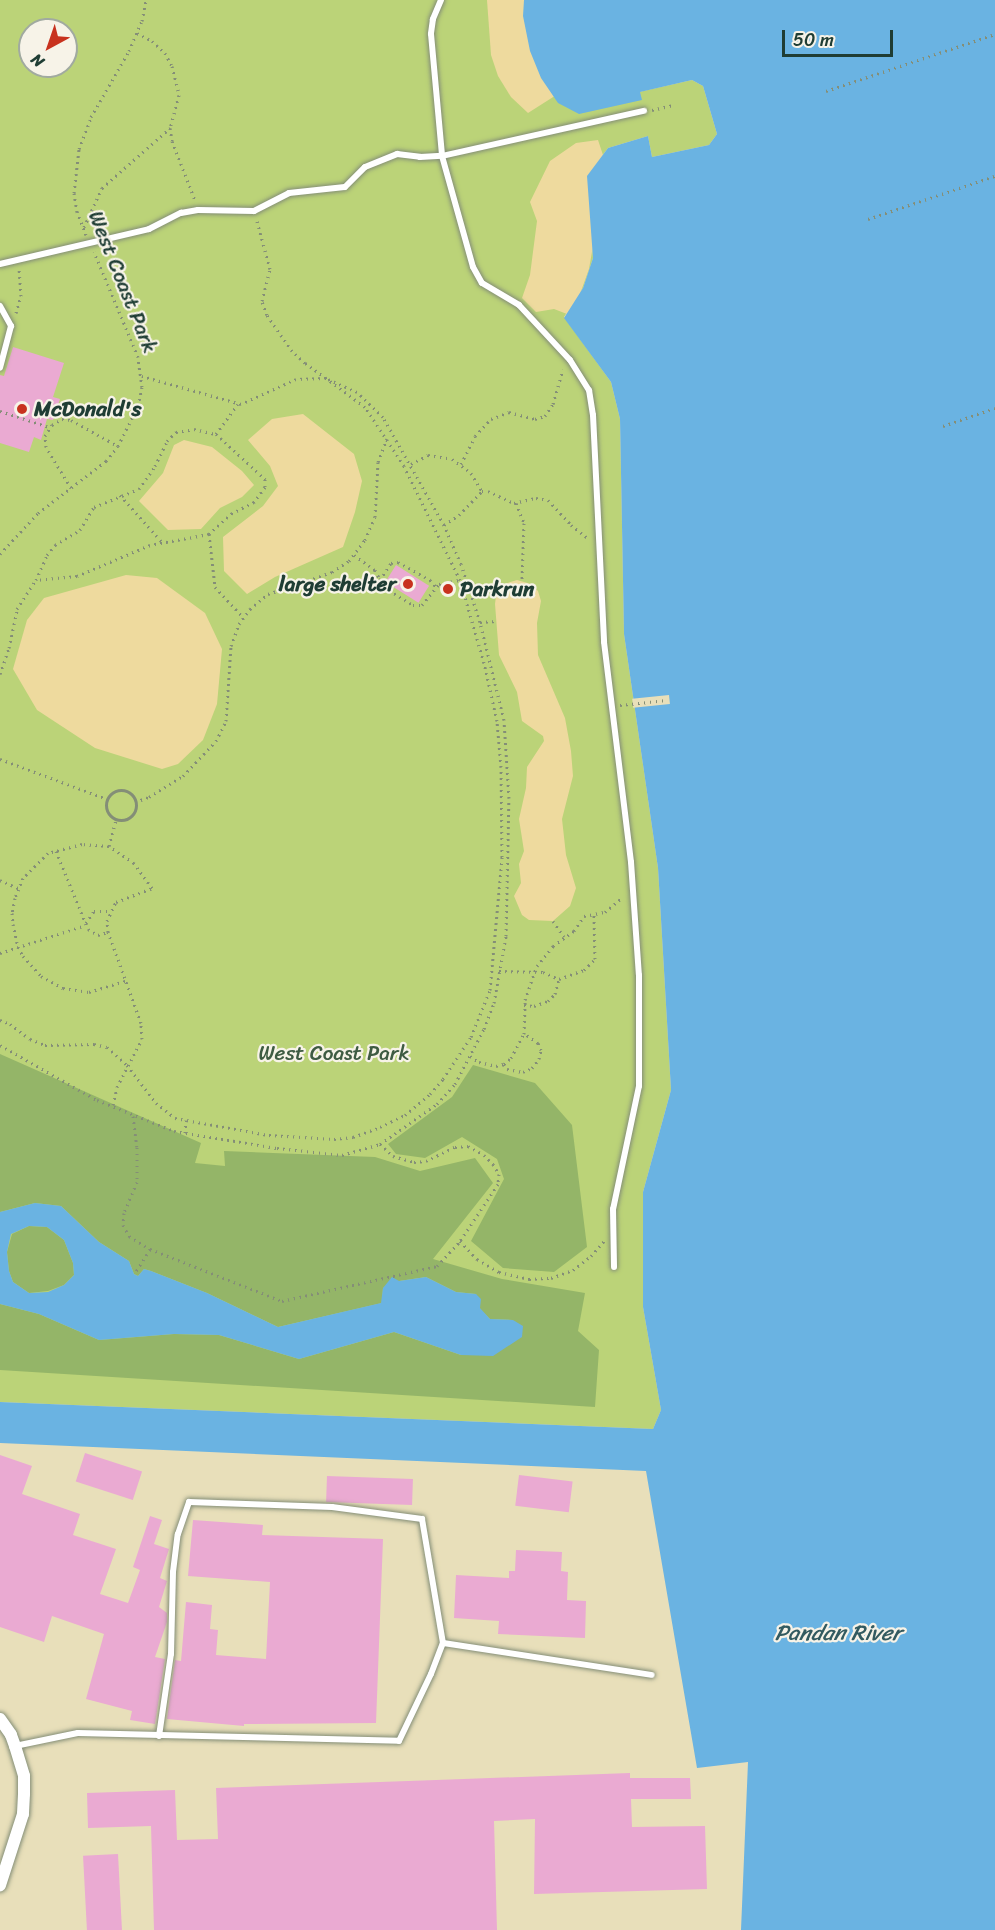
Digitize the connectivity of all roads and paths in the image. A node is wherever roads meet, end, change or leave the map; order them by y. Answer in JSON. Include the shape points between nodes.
{"nodes":[{"id":1,"x":146,"y":0,"type":"edge"},
{"id":2,"x":441,"y":0,"type":"edge"},
{"id":3,"x":137,"y":33,"type":"junction"},
{"id":4,"x":995,"y":34,"type":"edge"},
{"id":5,"x":826,"y":91,"type":"dead end"},
{"id":6,"x":673,"y":105,"type":"dead end"},
{"id":7,"x":644,"y":111,"type":"joint"},
{"id":8,"x":170,"y":128,"type":"junction"},
{"id":9,"x":442,"y":156,"type":"junction"},
{"id":10,"x":995,"y":177,"type":"edge"},
{"id":11,"x":198,"y":210,"type":"junction"},
{"id":12,"x":254,"y":211,"type":"junction"},
{"id":13,"x":868,"y":219,"type":"dead end"},
{"id":14,"x":83,"y":228,"type":"junction"},
{"id":15,"x":90,"y":242,"type":"junction"},
{"id":16,"x":17,"y":258,"type":"junction"},
{"id":17,"x":0,"y":262,"type":"edge"},
{"id":18,"x":0,"y":306,"type":"edge"},
{"id":19,"x":12,"y":326,"type":"junction"},
{"id":20,"x":570,"y":360,"type":"junction"},
{"id":21,"x":0,"y":368,"type":"edge"},
{"id":22,"x":142,"y":376,"type":"junction"},
{"id":23,"x":326,"y":378,"type":"junction"},
{"id":24,"x":238,"y":404,"type":"junction"},
{"id":25,"x":995,"y":408,"type":"edge"},
{"id":26,"x":0,"y":411,"type":"edge"},
{"id":27,"x":943,"y":426,"type":"dead end"},
{"id":28,"x":50,"y":427,"type":"junction"},
{"id":29,"x":216,"y":434,"type":"junction"},
{"id":30,"x":387,"y":439,"type":"junction"},
{"id":31,"x":118,"y":446,"type":"junction"},
{"id":32,"x":411,"y":464,"type":"junction"},
{"id":33,"x":461,"y":464,"type":"junction"},
{"id":34,"x":71,"y":488,"type":"junction"},
{"id":35,"x":482,"y":491,"type":"junction"},
{"id":36,"x":120,"y":495,"type":"junction"},
{"id":37,"x":516,"y":503,"type":"junction"},
{"id":38,"x":444,"y":525,"type":"junction"},
{"id":39,"x":209,"y":534,"type":"junction"},
{"id":40,"x":162,"y":542,"type":"junction"},
{"id":41,"x":598,"y":544,"type":"junction"},
{"id":42,"x":0,"y":554,"type":"edge"},
{"id":43,"x":354,"y":555,"type":"junction"},
{"id":44,"x":36,"y":580,"type":"junction"},
{"id":45,"x":380,"y":580,"type":"junction"},
{"id":46,"x":460,"y":580,"type":"junction"},
{"id":47,"x":522,"y":581,"type":"dead end"},
{"id":48,"x":436,"y":587,"type":"junction"},
{"id":49,"x":243,"y":618,"type":"junction"},
{"id":50,"x":497,"y":621,"type":"dead end"},
{"id":51,"x":480,"y":622,"type":"junction"},
{"id":52,"x":0,"y":674,"type":"edge"},
{"id":53,"x":667,"y":700,"type":"dead end"},
{"id":54,"x":612,"y":706,"type":"junction"},
{"id":55,"x":0,"y":759,"type":"edge"},
{"id":56,"x":107,"y":799,"type":"junction"},
{"id":57,"x":135,"y":802,"type":"junction"},
{"id":58,"x":116,"y":819,"type":"junction"},
{"id":59,"x":109,"y":846,"type":"junction"},
{"id":60,"x":56,"y":850,"type":"junction"},
{"id":61,"x":0,"y":880,"type":"edge"},
{"id":62,"x":632,"y":886,"type":"junction"},
{"id":63,"x":18,"y":888,"type":"junction"},
{"id":64,"x":110,"y":911,"type":"junction"},
{"id":65,"x":594,"y":915,"type":"junction"},
{"id":66,"x":553,"y":921,"type":"dead end"},
{"id":67,"x":86,"y":925,"type":"junction"},
{"id":68,"x":108,"y":932,"type":"junction"},
{"id":69,"x":564,"y":938,"type":"junction"},
{"id":70,"x":18,"y":947,"type":"junction"},
{"id":71,"x":0,"y":953,"type":"edge"},
{"id":72,"x":499,"y":971,"type":"junction"},
{"id":73,"x":534,"y":971,"type":"junction"},
{"id":74,"x":559,"y":979,"type":"junction"},
{"id":75,"x":125,"y":981,"type":"junction"},
{"id":76,"x":524,"y":1005,"type":"junction"},
{"id":77,"x":0,"y":1020,"type":"edge"},
{"id":78,"x":524,"y":1034,"type":"junction"},
{"id":79,"x":0,"y":1046,"type":"edge"},
{"id":80,"x":470,"y":1056,"type":"junction"},
{"id":81,"x":504,"y":1064,"type":"junction"},
{"id":82,"x":127,"y":1065,"type":"junction"},
{"id":83,"x":113,"y":1105,"type":"junction"},
{"id":84,"x":133,"y":1116,"type":"junction"},
{"id":85,"x":186,"y":1120,"type":"junction"},
{"id":86,"x":185,"y":1133,"type":"junction"},
{"id":87,"x":381,"y":1144,"type":"junction"},
{"id":88,"x":612,"y":1232,"type":"junction"},
{"id":89,"x":460,"y":1241,"type":"junction"},
{"id":90,"x":150,"y":1249,"type":"junction"},
{"id":91,"x":614,"y":1267,"type":"dead end"},
{"id":92,"x":136,"y":1271,"type":"dead end"},
{"id":93,"x":443,"y":1642,"type":"junction"},
{"id":94,"x":652,"y":1675,"type":"dead end"},
{"id":95,"x":0,"y":1719,"type":"edge"},
{"id":96,"x":159,"y":1736,"type":"junction"},
{"id":97,"x":15,"y":1746,"type":"junction"},
{"id":98,"x":0,"y":1885,"type":"edge"}],
"edges":[{"from":1,"to":3,"type":"path","name":"West Coast Park"},
{"from":2,"to":9,"type":"lane","via":[[431,34]]},
{"from":3,"to":8,"type":"path","via":[[165,53],[172,66],[179,95]]},
{"from":3,"to":14,"type":"path","name":"West Coast Park","via":[[91,117],[79,149],[74,193]]},
{"from":4,"to":5,"type":"path"},
{"from":6,"to":7,"type":"path"},
{"from":7,"to":9,"type":"lane"},
{"from":8,"to":11,"type":"path"},
{"from":8,"to":14,"type":"path","via":[[102,188]]},
{"from":9,"to":12,"type":"lane","via":[[397,154],[365,167],[345,187],[289,193]]},
{"from":9,"to":20,"type":"lane","via":[[473,267],[482,283],[519,305]]},
{"from":10,"to":13,"type":"path"},
{"from":11,"to":12,"type":"lane"},
{"from":11,"to":15,"type":"lane","via":[[181,213],[149,228]]},
{"from":12,"to":23,"type":"path","via":[[270,269],[262,301],[264,310],[292,351]]},
{"from":14,"to":15,"type":"path","name":"West Coast Park"},
{"from":15,"to":16,"type":"lane"},
{"from":15,"to":22,"type":"path","name":"West Coast Park","via":[[135,346]]},
{"from":16,"to":17,"type":"lane"},
{"from":16,"to":19,"type":"path","via":[[21,296]]},
{"from":18,"to":19,"type":"lane"},
{"from":19,"to":21,"type":"lane"},
{"from":20,"to":33,"type":"path","via":[[557,384],[554,404],[545,416],[535,419],[509,412],[491,419],[475,436]]},
{"from":20,"to":41,"type":"lane","via":[[589,390],[593,415]]},
{"from":22,"to":24,"type":"path","name":"West Coast Park"},
{"from":22,"to":31,"type":"path","name":"West Coast Park","via":[[138,406]]},
{"from":23,"to":24,"type":"path","via":[[296,379]]},
{"from":23,"to":30,"type":"path","via":[[364,407]]},
{"from":23,"to":32,"type":"path","via":[[349,386],[371,403]]},
{"from":24,"to":29,"type":"path"},
{"from":25,"to":27,"type":"path"},
{"from":26,"to":28,"type":"path"},
{"from":28,"to":31,"type":"path","via":[[58,420],[71,420]]},
{"from":28,"to":34,"type":"path","via":[[45,436],[46,447]]},
{"from":29,"to":36,"type":"path","via":[[194,429],[176,432],[142,485]]},
{"from":29,"to":39,"type":"path","via":[[266,479],[254,502],[232,513]]},
{"from":30,"to":43,"type":"path","via":[[378,462],[375,517],[370,533]]},
{"from":30,"to":46,"type":"path","via":[[423,501]]},
{"from":31,"to":34,"type":"path","name":"West Coast Park","via":[[96,470]]},
{"from":32,"to":33,"type":"path","via":[[435,454]]},
{"from":32,"to":38,"type":"path"},
{"from":33,"to":35,"type":"path"},
{"from":34,"to":42,"type":"path","name":"West Coast Park","via":[[33,517]]},
{"from":35,"to":37,"type":"path"},
{"from":35,"to":38,"type":"path"},
{"from":36,"to":40,"type":"path"},
{"from":36,"to":44,"type":"path","via":[[94,507],[80,530],[55,545]]},
{"from":37,"to":41,"type":"path","via":[[536,498],[548,500]]},
{"from":37,"to":47,"type":"path","via":[[524,523]]},
{"from":38,"to":51,"type":"path"},
{"from":39,"to":40,"type":"path"},
{"from":39,"to":49,"type":"path","via":[[215,587]]},
{"from":40,"to":44,"type":"path","via":[[77,576]]},
{"from":41,"to":54,"type":"lane"},
{"from":43,"to":45,"type":"path","via":[[375,570]]},
{"from":43,"to":49,"type":"path","via":[[332,572],[268,594]]},
{"from":44,"to":52,"type":"path","via":[[17,609]]},
{"from":45,"to":48,"type":"path","via":[[391,563],[398,562]]},
{"from":45,"to":48,"type":"path","via":[[384,587],[418,606]]},
{"from":46,"to":48,"type":"path"},
{"from":46,"to":85,"type":"path","via":[[492,698],[501,767],[502,857],[492,978],[480,1020],[430,1094],[405,1115],[380,1128],[353,1137],[306,1138]]},
{"from":49,"to":57,"type":"path","via":[[231,646],[226,721],[216,741],[183,776]]},
{"from":50,"to":51,"type":"path"},
{"from":51,"to":72,"type":"path","via":[[504,720],[509,798],[506,936]]},
{"from":53,"to":54,"type":"path"},
{"from":54,"to":62,"type":"lane"},
{"from":55,"to":56,"type":"path"},
{"from":56,"to":57,"type":"path","via":[[121,790]]},
{"from":56,"to":58,"type":"path","via":[[108,812]]},
{"from":57,"to":58,"type":"path","via":[[130,816]]},
{"from":58,"to":59,"type":"path"},
{"from":59,"to":60,"type":"path","via":[[82,844]]},
{"from":59,"to":64,"type":"path","via":[[134,863],[152,888],[116,902]]},
{"from":60,"to":63,"type":"path","via":[[33,865]]},
{"from":60,"to":67,"type":"path"},
{"from":61,"to":63,"type":"path"},
{"from":62,"to":65,"type":"path","via":[[613,907]]},
{"from":62,"to":88,"type":"lane","via":[[639,975],[639,1086],[613,1209]]},
{"from":63,"to":70,"type":"path","via":[[12,913]]},
{"from":64,"to":67,"type":"path","via":[[94,911]]},
{"from":64,"to":68,"type":"path"},
{"from":65,"to":69,"type":"path","via":[[584,916]]},
{"from":65,"to":74,"type":"path","via":[[595,959],[584,970]]},
{"from":66,"to":69,"type":"path"},
{"from":67,"to":68,"type":"path","via":[[95,934]]},
{"from":67,"to":70,"type":"path"},
{"from":68,"to":75,"type":"path"},
{"from":69,"to":73,"type":"path"},
{"from":70,"to":71,"type":"path"},
{"from":70,"to":75,"type":"path","via":[[32,968],[63,988],[89,992]]},
{"from":72,"to":73,"type":"path"},
{"from":72,"to":80,"type":"path","via":[[494,1003]]},
{"from":73,"to":74,"type":"path"},
{"from":73,"to":76,"type":"path"},
{"from":74,"to":76,"type":"path","via":[[555,994],[548,1001]]},
{"from":75,"to":82,"type":"path","via":[[141,1023],[142,1039]]},
{"from":76,"to":78,"type":"path"},
{"from":77,"to":82,"type":"path","via":[[45,1045],[102,1045]]},
{"from":78,"to":81,"type":"path","via":[[519,1047]]},
{"from":78,"to":81,"type":"path","via":[[538,1042],[539,1059],[523,1072],[507,1069]]},
{"from":79,"to":83,"type":"path"},
{"from":80,"to":81,"type":"path","via":[[487,1065]]},
{"from":80,"to":87,"type":"path","via":[[437,1104]]},
{"from":82,"to":83,"type":"path"},
{"from":82,"to":85,"type":"path","via":[[165,1112]]},
{"from":83,"to":84,"type":"path"},
{"from":84,"to":86,"type":"path"},
{"from":84,"to":90,"type":"path","via":[[137,1182],[123,1225],[129,1236]]},
{"from":85,"to":86,"type":"path"},
{"from":86,"to":87,"type":"path","via":[[342,1155]]},
{"from":87,"to":89,"type":"path","via":[[393,1156],[414,1162],[468,1146],[493,1164],[498,1184]]},
{"from":88,"to":89,"type":"path","via":[[573,1270],[551,1278],[529,1279],[499,1272],[477,1259]]},
{"from":88,"to":91,"type":"lane"},
{"from":89,"to":90,"type":"path","via":[[437,1266],[282,1301]]},
{"from":90,"to":92,"type":"path"},
{"from":93,"to":94,"type":"lane"},
{"from":93,"to":96,"type":"lane","via":[[399,1741]]},
{"from":93,"to":96,"type":"lane","via":[[422,1519],[332,1507],[189,1502],[177,1544],[171,1654]]},
{"from":95,"to":97,"type":"street"},
{"from":96,"to":97,"type":"lane","via":[[78,1733]]},
{"from":97,"to":98,"type":"street","via":[[24,1776],[23,1814]]}]}
